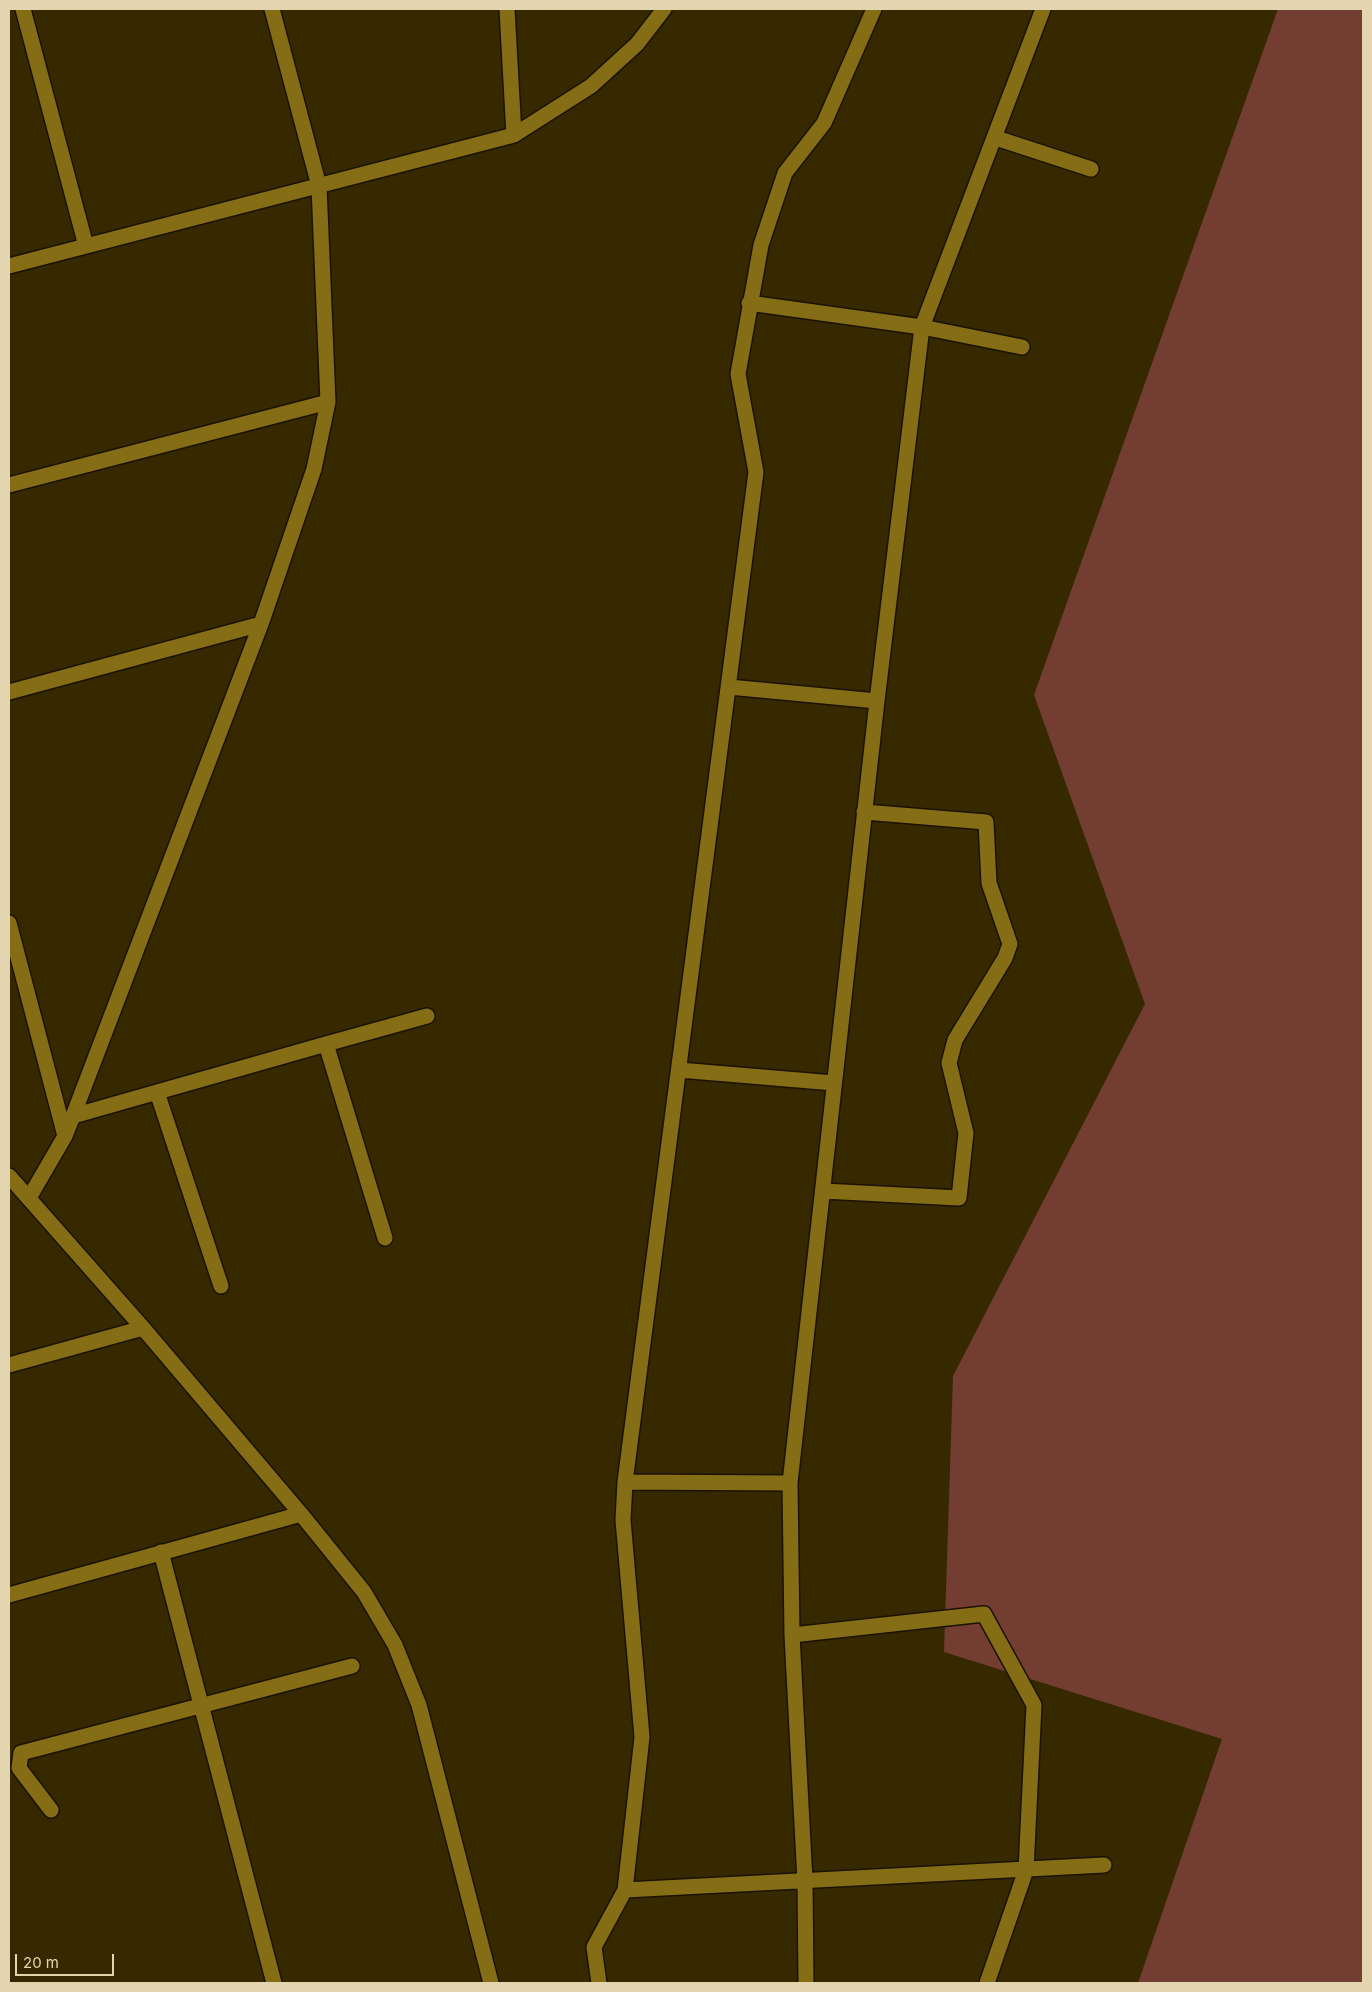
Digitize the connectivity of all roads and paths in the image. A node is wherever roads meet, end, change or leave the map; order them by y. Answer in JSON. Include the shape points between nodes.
{"nodes":[{"id":1,"x":23,"y":9,"type":"edge"},
{"id":2,"x":272,"y":9,"type":"edge"},
{"id":3,"x":507,"y":9,"type":"edge"},
{"id":4,"x":664,"y":9,"type":"edge"},
{"id":5,"x":874,"y":9,"type":"edge"},
{"id":6,"x":1044,"y":9,"type":"edge"},
{"id":7,"x":514,"y":135,"type":"junction"},
{"id":8,"x":996,"y":138,"type":"junction"},
{"id":9,"x":1090,"y":169,"type":"dead end"},
{"id":10,"x":319,"y":186,"type":"junction"},
{"id":11,"x":86,"y":246,"type":"junction"},
{"id":12,"x":9,"y":266,"type":"edge"},
{"id":13,"x":749,"y":303,"type":"junction"},
{"id":14,"x":922,"y":327,"type":"junction"},
{"id":15,"x":1022,"y":347,"type":"dead end"},
{"id":16,"x":328,"y":402,"type":"junction"},
{"id":17,"x":9,"y":485,"type":"edge"},
{"id":18,"x":261,"y":624,"type":"junction"},
{"id":19,"x":729,"y":687,"type":"junction"},
{"id":20,"x":9,"y":692,"type":"edge"},
{"id":21,"x":877,"y":701,"type":"junction"},
{"id":22,"x":864,"y":812,"type":"junction"},
{"id":23,"x":9,"y":923,"type":"edge"},
{"id":24,"x":427,"y":1016,"type":"dead end"},
{"id":25,"x":326,"y":1044,"type":"junction"},
{"id":26,"x":679,"y":1070,"type":"junction"},
{"id":27,"x":834,"y":1082,"type":"junction"},
{"id":28,"x":157,"y":1092,"type":"junction"},
{"id":29,"x":73,"y":1116,"type":"junction"},
{"id":30,"x":65,"y":1136,"type":"junction"},
{"id":31,"x":9,"y":1176,"type":"edge"},
{"id":32,"x":822,"y":1191,"type":"junction"},
{"id":33,"x":28,"y":1198,"type":"junction"},
{"id":34,"x":385,"y":1238,"type":"dead end"},
{"id":35,"x":221,"y":1286,"type":"dead end"},
{"id":36,"x":142,"y":1328,"type":"junction"},
{"id":37,"x":9,"y":1364,"type":"edge"},
{"id":38,"x":625,"y":1482,"type":"junction"},
{"id":39,"x":790,"y":1483,"type":"junction"},
{"id":40,"x":300,"y":1514,"type":"junction"},
{"id":41,"x":161,"y":1552,"type":"junction"},
{"id":42,"x":9,"y":1595,"type":"edge"},
{"id":43,"x":792,"y":1635,"type":"junction"},
{"id":44,"x":352,"y":1666,"type":"dead end"},
{"id":45,"x":201,"y":1706,"type":"junction"},
{"id":46,"x":51,"y":1810,"type":"dead end"},
{"id":47,"x":1104,"y":1866,"type":"dead end"},
{"id":48,"x":1026,"y":1870,"type":"junction"},
{"id":49,"x":805,"y":1881,"type":"junction"},
{"id":50,"x":625,"y":1890,"type":"junction"},
{"id":51,"x":274,"y":1983,"type":"edge"},
{"id":52,"x":491,"y":1983,"type":"edge"},
{"id":53,"x":599,"y":1983,"type":"edge"},
{"id":54,"x":806,"y":1983,"type":"edge"},
{"id":55,"x":987,"y":1983,"type":"edge"}],
"edges":[{"from":1,"to":11,"type":"street"},
{"from":2,"to":10,"type":"street"},
{"from":3,"to":7,"type":"street"},
{"from":4,"to":7,"type":"street","via":[[637,44],[591,86]]},
{"from":5,"to":13,"type":"street","via":[[824,123],[785,173],[761,245]]},
{"from":6,"to":8,"type":"street"},
{"from":7,"to":10,"type":"street"},
{"from":8,"to":9,"type":"street"},
{"from":8,"to":14,"type":"street"},
{"from":10,"to":11,"type":"street"},
{"from":10,"to":16,"type":"street"},
{"from":11,"to":12,"type":"street"},
{"from":13,"to":14,"type":"street"},
{"from":13,"to":19,"type":"street","via":[[738,374],[756,472]]},
{"from":14,"to":15,"type":"street"},
{"from":14,"to":21,"type":"street"},
{"from":16,"to":17,"type":"street"},
{"from":16,"to":18,"type":"street","via":[[314,469]]},
{"from":18,"to":20,"type":"street"},
{"from":18,"to":29,"type":"street"},
{"from":19,"to":21,"type":"street"},
{"from":19,"to":26,"type":"street"},
{"from":21,"to":22,"type":"street"},
{"from":22,"to":27,"type":"street"},
{"from":22,"to":32,"type":"street","via":[[986,822],[989,883],[1010,944],[1005,958],[955,1040],[949,1063],[966,1133],[959,1198]]},
{"from":23,"to":30,"type":"street"},
{"from":24,"to":25,"type":"street"},
{"from":25,"to":28,"type":"street"},
{"from":25,"to":34,"type":"street"},
{"from":26,"to":27,"type":"street"},
{"from":26,"to":38,"type":"street"},
{"from":27,"to":32,"type":"street"},
{"from":28,"to":29,"type":"street"},
{"from":28,"to":35,"type":"street"},
{"from":29,"to":30,"type":"street"},
{"from":30,"to":33,"type":"street"},
{"from":31,"to":33,"type":"street"},
{"from":32,"to":39,"type":"street"},
{"from":33,"to":36,"type":"street"},
{"from":36,"to":37,"type":"street"},
{"from":36,"to":40,"type":"street"},
{"from":38,"to":39,"type":"street"},
{"from":38,"to":50,"type":"street","via":[[624,1520],[642,1737]]},
{"from":39,"to":43,"type":"street"},
{"from":40,"to":41,"type":"street"},
{"from":40,"to":52,"type":"street","via":[[364,1592],[395,1644],[418,1705]]},
{"from":41,"to":42,"type":"street"},
{"from":41,"to":45,"type":"street"},
{"from":43,"to":48,"type":"street","via":[[984,1614],[1034,1706]]},
{"from":43,"to":49,"type":"street"},
{"from":44,"to":45,"type":"street"},
{"from":45,"to":46,"type":"street","via":[[21,1753],[19,1768]]},
{"from":45,"to":51,"type":"street"},
{"from":47,"to":48,"type":"street"},
{"from":48,"to":49,"type":"street"},
{"from":48,"to":55,"type":"street"},
{"from":49,"to":50,"type":"street"},
{"from":49,"to":54,"type":"street"},
{"from":50,"to":53,"type":"street","via":[[594,1948]]}]}
